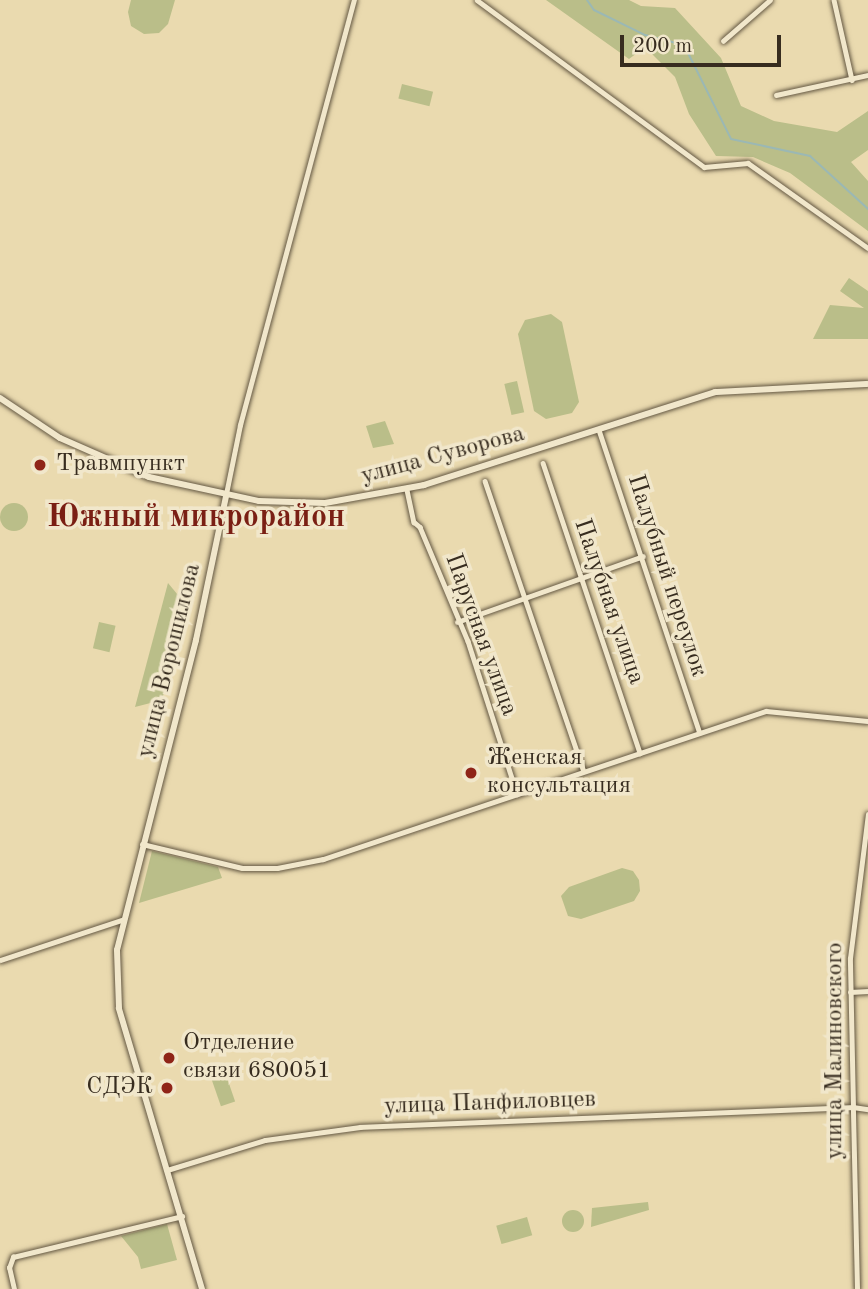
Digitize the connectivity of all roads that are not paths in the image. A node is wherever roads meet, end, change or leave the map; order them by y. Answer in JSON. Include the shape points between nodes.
{"nodes":[{"id":1,"x":354,"y":0,"type":"edge"},
{"id":2,"x":477,"y":0,"type":"edge"},
{"id":3,"x":770,"y":0,"type":"edge"},
{"id":4,"x":834,"y":0,"type":"edge"},
{"id":5,"x":723,"y":41,"type":"dead end"},
{"id":6,"x":868,"y":75,"type":"edge"},
{"id":7,"x":852,"y":80,"type":"junction"},
{"id":8,"x":776,"y":95,"type":"dead end"},
{"id":9,"x":868,"y":248,"type":"edge"},
{"id":10,"x":868,"y":384,"type":"edge"},
{"id":11,"x":0,"y":398,"type":"edge"},
{"id":12,"x":598,"y":430,"type":"junction"},
{"id":13,"x":543,"y":463,"type":"dead end"},
{"id":14,"x":485,"y":481,"type":"dead end"},
{"id":15,"x":407,"y":490,"type":"junction"},
{"id":16,"x":226,"y":496,"type":"junction"},
{"id":17,"x":643,"y":556,"type":"junction"},
{"id":18,"x":582,"y":578,"type":"junction"},
{"id":19,"x":525,"y":598,"type":"junction"},
{"id":20,"x":457,"y":622,"type":"junction"},
{"id":21,"x":868,"y":721,"type":"edge"},
{"id":22,"x":700,"y":733,"type":"junction"},
{"id":23,"x":640,"y":753,"type":"junction"},
{"id":24,"x":584,"y":771,"type":"junction"},
{"id":25,"x":517,"y":794,"type":"junction"},
{"id":26,"x":868,"y":814,"type":"edge"},
{"id":27,"x":142,"y":844,"type":"junction"},
{"id":28,"x":122,"y":919,"type":"junction"},
{"id":29,"x":0,"y":960,"type":"edge"},
{"id":30,"x":868,"y":991,"type":"edge"},
{"id":31,"x":850,"y":992,"type":"junction"},
{"id":32,"x":853,"y":1107,"type":"junction"},
{"id":33,"x":868,"y":1109,"type":"edge"},
{"id":34,"x":167,"y":1170,"type":"junction"},
{"id":35,"x":182,"y":1216,"type":"junction"},
{"id":36,"x":14,"y":1289,"type":"edge"},
{"id":37,"x":202,"y":1289,"type":"edge"},
{"id":38,"x":857,"y":1289,"type":"edge"}],
"edges":[{"from":1,"to":16,"type":"street","name":"улица Ворошилова","via":[[240,425]]},
{"from":2,"to":9,"type":"street","via":[[704,167],[748,163]]},
{"from":3,"to":5,"type":"street"},
{"from":4,"to":7,"type":"street"},
{"from":6,"to":7,"type":"street"},
{"from":7,"to":8,"type":"street"},
{"from":10,"to":12,"type":"main road","name":"улица Суворова","via":[[715,392]]},
{"from":11,"to":16,"type":"main road","name":"улица Суворова","via":[[60,438],[123,467]]},
{"from":12,"to":15,"type":"main road","name":"улица Суворова"},
{"from":12,"to":17,"type":"street","name":"Палубный переулок"},
{"from":13,"to":18,"type":"street","name":"Палубная улица"},
{"from":14,"to":19,"type":"street"},
{"from":15,"to":16,"type":"main road","name":"улица Суворова","via":[[325,503],[278,504]]},
{"from":15,"to":20,"type":"street","name":"Парусная улица","via":[[414,522],[421,527]]},
{"from":16,"to":27,"type":"main road","name":"улица Ворошилова","via":[[205,604]]},
{"from":17,"to":18,"type":"street"},
{"from":17,"to":22,"type":"street","name":"Палубный переулок"},
{"from":18,"to":19,"type":"street"},
{"from":18,"to":23,"type":"street","name":"Палубная улица"},
{"from":19,"to":20,"type":"street"},
{"from":19,"to":24,"type":"street"},
{"from":20,"to":25,"type":"street","name":"Парусная улица","via":[[468,641]]},
{"from":21,"to":22,"type":"street","via":[[766,711]]},
{"from":22,"to":23,"type":"street"},
{"from":23,"to":24,"type":"street"},
{"from":24,"to":25,"type":"street"},
{"from":25,"to":27,"type":"street","via":[[323,859],[277,868],[242,868]]},
{"from":26,"to":31,"type":"street","name":"улица Малиновского","via":[[854,912]]},
{"from":27,"to":28,"type":"main road","name":"улица Ворошилова"},
{"from":28,"to":29,"type":"street"},
{"from":28,"to":34,"type":"main road","name":"улица Ворошилова","via":[[117,950],[119,1008]]},
{"from":30,"to":31,"type":"street"},
{"from":31,"to":32,"type":"street","name":"улица Малиновского"},
{"from":32,"to":33,"type":"street"},
{"from":32,"to":34,"type":"street","name":"улица Панфиловцев","via":[[360,1126],[265,1140]]},
{"from":32,"to":38,"type":"street","name":"улица Малиновского"},
{"from":34,"to":35,"type":"main road","name":"улица Ворошилова"},
{"from":35,"to":36,"type":"street","via":[[13,1257],[9,1268]]},
{"from":35,"to":37,"type":"main road","name":"улица Ворошилова"}]}
